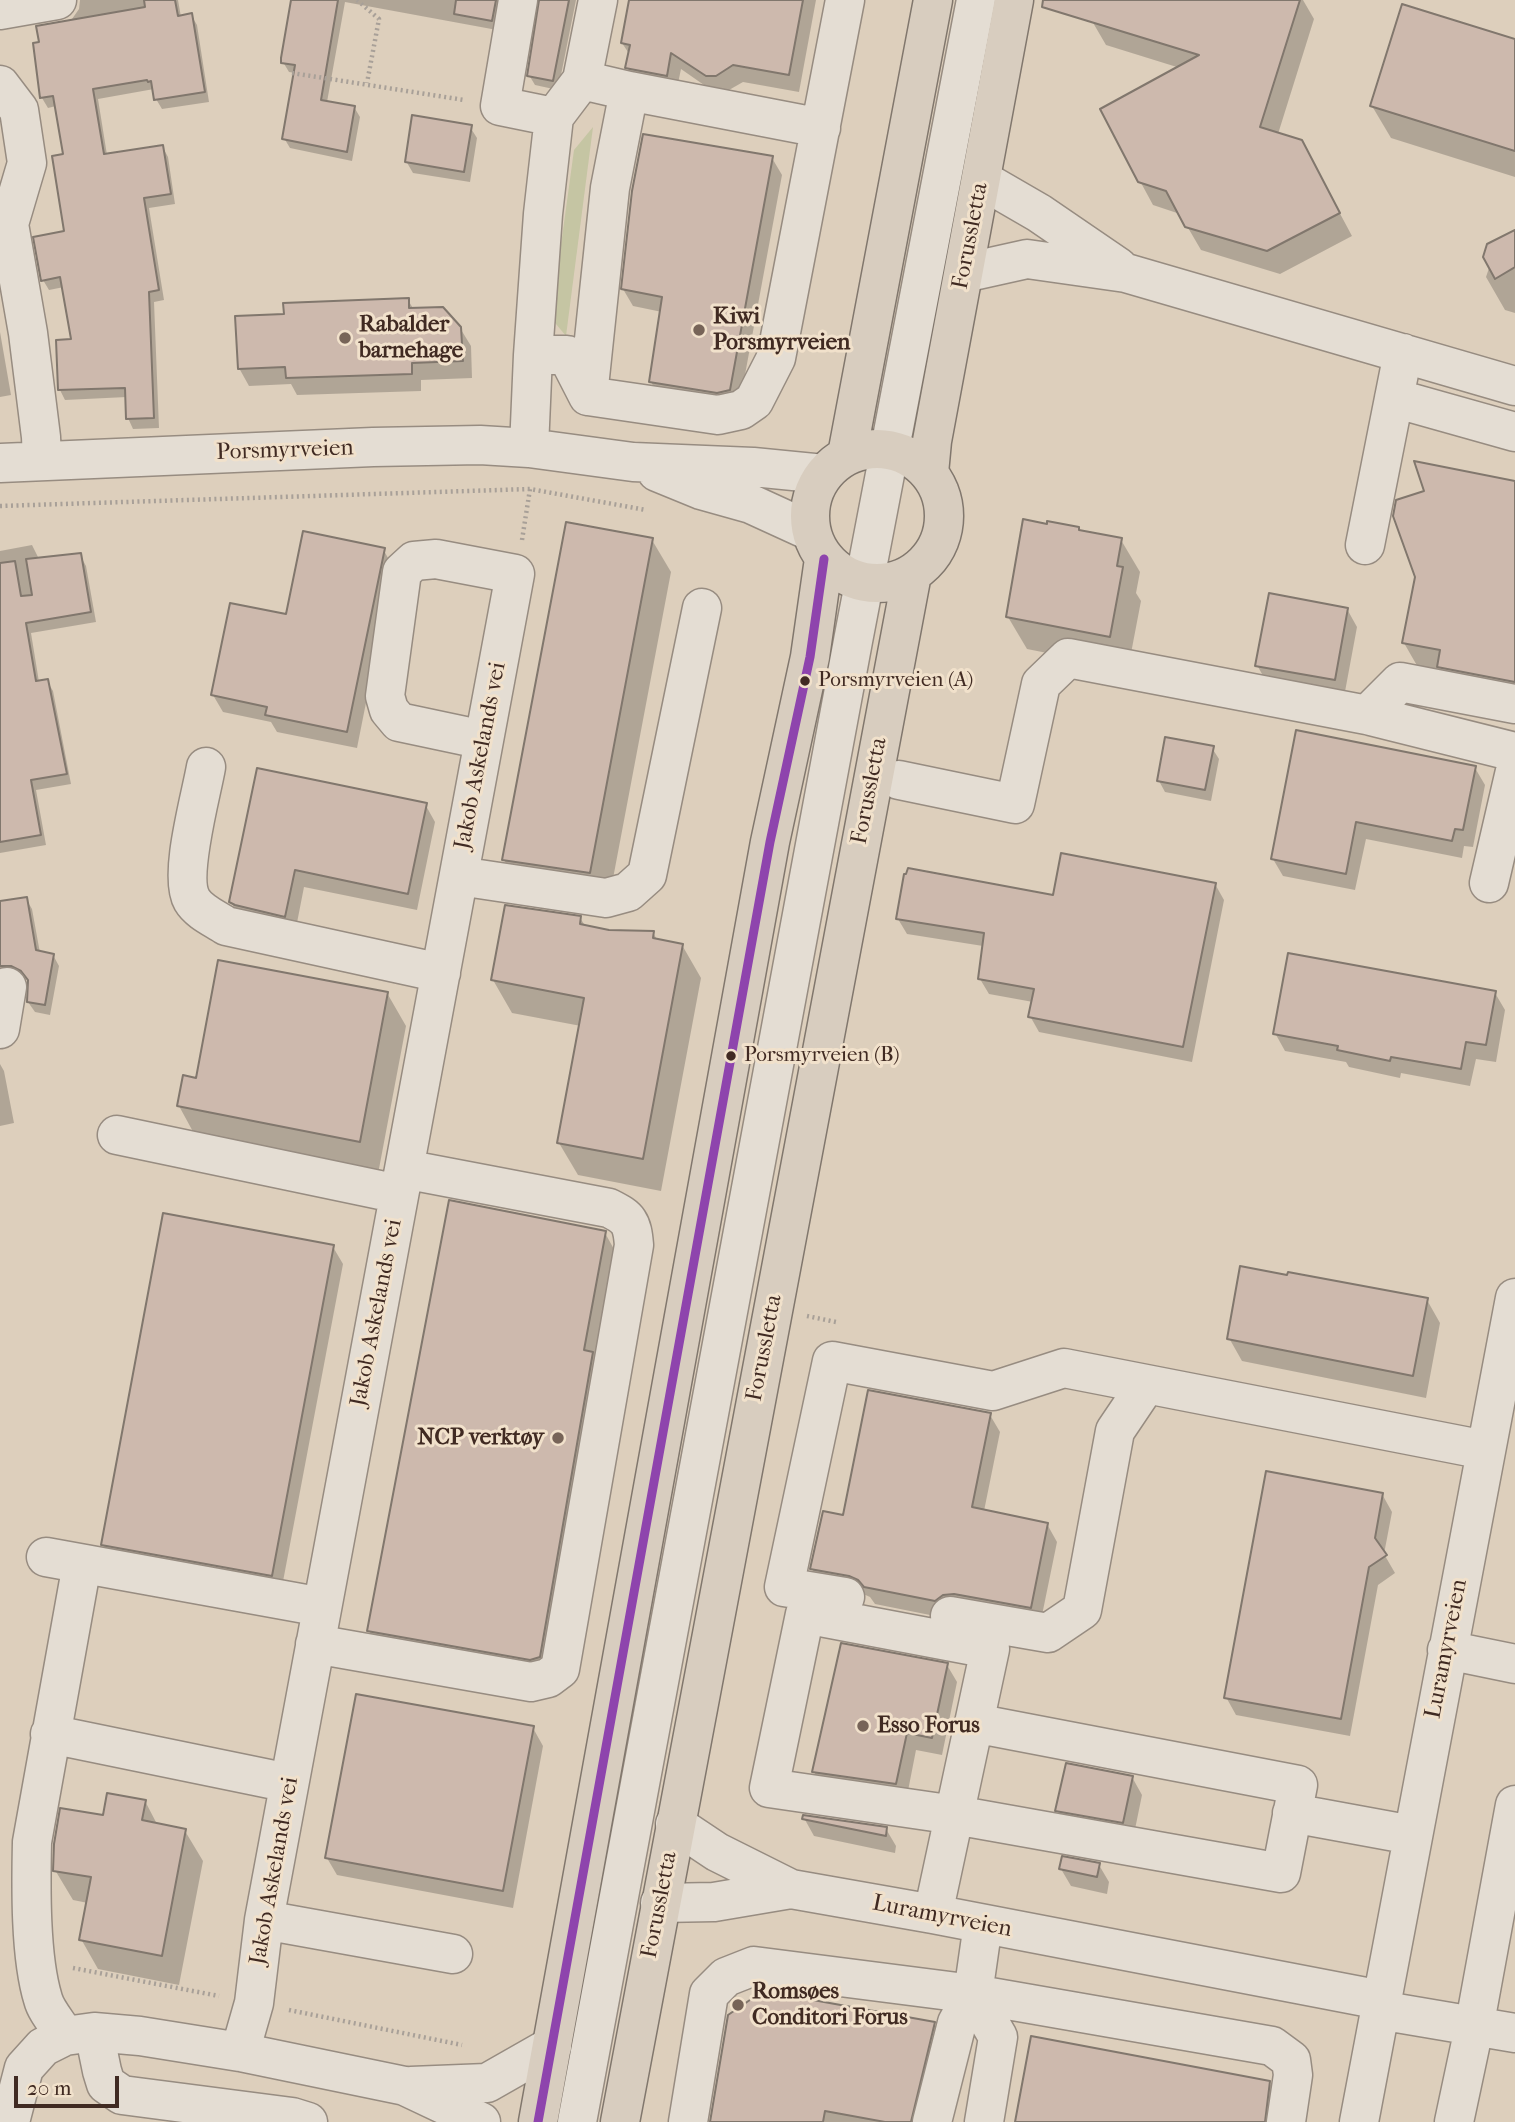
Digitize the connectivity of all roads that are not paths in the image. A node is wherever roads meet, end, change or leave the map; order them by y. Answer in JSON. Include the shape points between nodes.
{"nodes":[{"id":1,"x":57,"y":0,"type":"edge"},
{"id":2,"x":518,"y":0,"type":"edge"},
{"id":3,"x":598,"y":0,"type":"edge"},
{"id":4,"x":845,"y":0,"type":"edge"},
{"id":5,"x":933,"y":0,"type":"edge"},
{"id":6,"x":976,"y":0,"type":"edge"},
{"id":7,"x":1014,"y":0,"type":"edge"},
{"id":8,"x":0,"y":10,"type":"edge"},
{"id":9,"x":582,"y":80,"type":"junction"},
{"id":10,"x":0,"y":85,"type":"edge"},
{"id":11,"x":629,"y":91,"type":"junction"},
{"id":12,"x":554,"y":117,"type":"junction"},
{"id":13,"x":821,"y":128,"type":"junction"},
{"id":14,"x":982,"y":180,"type":"junction"},
{"id":15,"x":964,"y":273,"type":"junction"},
{"id":16,"x":1126,"y":273,"type":"junction"},
{"id":17,"x":1403,"y":353,"type":"junction"},
{"id":18,"x":533,"y":355,"type":"junction"},
{"id":19,"x":1515,"y":386,"type":"edge"},
{"id":20,"x":588,"y":396,"type":"junction"},
{"id":21,"x":1394,"y":398,"type":"junction"},
{"id":22,"x":1515,"y":432,"type":"edge"},
{"id":23,"x":529,"y":448,"type":"junction"},
{"id":24,"x":889,"y":450,"type":"junction"},
{"id":25,"x":42,"y":461,"type":"junction"},
{"id":26,"x":633,"y":462,"type":"junction"},
{"id":27,"x":0,"y":463,"type":"edge"},
{"id":28,"x":835,"y":464,"type":"junction"},
{"id":29,"x":929,"y":473,"type":"junction"},
{"id":30,"x":817,"y":545,"type":"junction"},
{"id":31,"x":1365,"y":545,"type":"dead end"},
{"id":32,"x":912,"y":574,"type":"junction"},
{"id":33,"x":865,"y":583,"type":"junction"},
{"id":34,"x":702,"y":608,"type":"dead end"},
{"id":35,"x":1515,"y":704,"type":"edge"},
{"id":36,"x":1367,"y":715,"type":"junction"},
{"id":37,"x":484,"y":740,"type":"junction"},
{"id":38,"x":1515,"y":752,"type":"edge"},
{"id":39,"x":206,"y":767,"type":"dead end"},
{"id":40,"x":1515,"y":771,"type":"edge"},
{"id":41,"x":899,"y":780,"type":"dead end"},
{"id":42,"x":459,"y":876,"type":"junction"},
{"id":43,"x":1489,"y":883,"type":"dead end"},
{"id":44,"x":441,"y":972,"type":"junction"},
{"id":45,"x":7,"y":987,"type":"dead end"},
{"id":46,"x":0,"y":1029,"type":"edge"},
{"id":47,"x":117,"y":1135,"type":"dead end"},
{"id":48,"x":402,"y":1182,"type":"junction"},
{"id":49,"x":1515,"y":1298,"type":"edge"},
{"id":50,"x":1146,"y":1385,"type":"junction"},
{"id":51,"x":1485,"y":1450,"type":"junction"},
{"id":52,"x":323,"y":1606,"type":"junction"},
{"id":53,"x":316,"y":1644,"type":"junction"},
{"id":54,"x":1447,"y":1650,"type":"junction"},
{"id":55,"x":1515,"y":1664,"type":"edge"},
{"id":56,"x":974,"y":1723,"type":"junction"},
{"id":57,"x":50,"y":1734,"type":"junction"},
{"id":58,"x":289,"y":1783,"type":"junction"},
{"id":59,"x":1515,"y":1805,"type":"edge"},
{"id":60,"x":1292,"y":1813,"type":"junction"},
{"id":61,"x":955,"y":1815,"type":"junction"},
{"id":62,"x":675,"y":1824,"type":"junction"},
{"id":63,"x":1412,"y":1835,"type":"junction"},
{"id":64,"x":791,"y":1889,"type":"junction"},
{"id":65,"x":660,"y":1903,"type":"junction"},
{"id":66,"x":933,"y":1914,"type":"junction"},
{"id":67,"x":264,"y":1920,"type":"junction"},
{"id":68,"x":983,"y":1924,"type":"junction"},
{"id":69,"x":453,"y":1954,"type":"dead end"},
{"id":70,"x":973,"y":1994,"type":"junction"},
{"id":71,"x":1380,"y":2005,"type":"junction"},
{"id":72,"x":1474,"y":2028,"type":"junction"},
{"id":73,"x":1515,"y":2033,"type":"edge"},
{"id":74,"x":80,"y":2034,"type":"junction"},
{"id":75,"x":552,"y":2046,"type":"junction"},
{"id":76,"x":240,"y":2052,"type":"junction"},
{"id":77,"x":300,"y":2064,"type":"junction"},
{"id":78,"x":405,"y":2086,"type":"junction"},
{"id":79,"x":300,"y":2120,"type":"edge"},
{"id":80,"x":10,"y":2122,"type":"edge"},
{"id":81,"x":481,"y":2122,"type":"edge"},
{"id":82,"x":538,"y":2122,"type":"edge"},
{"id":83,"x":577,"y":2122,"type":"edge"},
{"id":84,"x":620,"y":2122,"type":"edge"},
{"id":85,"x":688,"y":2122,"type":"edge"},
{"id":86,"x":933,"y":2122,"type":"edge"},
{"id":87,"x":984,"y":2122,"type":"edge"},
{"id":88,"x":1286,"y":2122,"type":"edge"},
{"id":89,"x":1359,"y":2122,"type":"edge"},
{"id":90,"x":1454,"y":2122,"type":"edge"}],
"edges":[{"from":1,"to":8,"type":"street"},
{"from":2,"to":12,"type":"street","via":[[499,106]]},
{"from":3,"to":9,"type":"street"},
{"from":4,"to":13,"type":"street"},
{"from":5,"to":28,"type":"main road"},
{"from":6,"to":24,"type":"street"},
{"from":7,"to":14,"type":"main road","name":"Forussletta"},
{"from":9,"to":11,"type":"street"},
{"from":9,"to":12,"type":"street"},
{"from":10,"to":25,"type":"street","via":[[19,110],[27,163],[9,225],[28,332]]},
{"from":11,"to":13,"type":"street"},
{"from":11,"to":20,"type":"street","via":[[610,188]]},
{"from":12,"to":18,"type":"street"},
{"from":13,"to":20,"type":"street","via":[[776,358],[754,401],[741,410],[718,415]]},
{"from":14,"to":15,"type":"main road","name":"Forussletta"},
{"from":14,"to":16,"type":"street"},
{"from":15,"to":16,"type":"street","via":[[1027,258]]},
{"from":15,"to":29,"type":"main road","name":"Forussletta"},
{"from":16,"to":17,"type":"street"},
{"from":17,"to":19,"type":"street"},
{"from":17,"to":21,"type":"street"},
{"from":18,"to":20,"type":"street","via":[[567,355]]},
{"from":18,"to":23,"type":"street"},
{"from":21,"to":22,"type":"street"},
{"from":21,"to":31,"type":"street"},
{"from":23,"to":25,"type":"street","name":"Porsmyrveien","via":[[373,447]]},
{"from":23,"to":26,"type":"street","name":"Porsmyrveien"},
{"from":24,"to":28,"type":"main road","via":[[868,449]]},
{"from":24,"to":29,"type":"main road","via":[[911,458]]},
{"from":24,"to":33,"type":"street"},
{"from":25,"to":27,"type":"street","name":"Porsmyrveien"},
{"from":26,"to":28,"type":"street","name":"Porsmyrveien","via":[[753,467]]},
{"from":26,"to":30,"type":"street","name":"Porsmyrveien","via":[[701,490],[751,504]]},
{"from":28,"to":30,"type":"main road","via":[[810,500]]},
{"from":29,"to":32,"type":"main road","via":[[942,499],[943,528],[933,554]]},
{"from":30,"to":33,"type":"main road","via":[[842,575]]},
{"from":30,"to":75,"type":"main road","via":[[810,657],[770,842]]},
{"from":32,"to":33,"type":"main road","via":[[889,583]]},
{"from":32,"to":62,"type":"main road","name":"Forussletta"},
{"from":33,"to":83,"type":"street"},
{"from":34,"to":42,"type":"street","via":[[647,875],[628,892],[606,898]]},
{"from":35,"to":36,"type":"street","via":[[1400,682]]},
{"from":36,"to":38,"type":"street"},
{"from":36,"to":41,"type":"street","via":[[1068,657],[1041,684],[1015,804]]},
{"from":37,"to":37,"type":"street","name":"Jakob Askelands vei","via":[[515,574],[436,559],[414,561],[402,572],[385,696],[389,710],[399,722]]},
{"from":37,"to":42,"type":"street","name":"Jakob Askelands vei"},
{"from":39,"to":44,"type":"street","via":[[186,877],[192,900],[203,911],[226,926]]},
{"from":40,"to":43,"type":"street"},
{"from":42,"to":44,"type":"street","name":"Jakob Askelands vei"},
{"from":44,"to":48,"type":"street","name":"Jakob Askelands vei"},
{"from":45,"to":46,"type":"street"},
{"from":47,"to":48,"type":"street"},
{"from":48,"to":52,"type":"street","name":"Jakob Askelands vei"},
{"from":48,"to":53,"type":"street","via":[[609,1208],[625,1216],[633,1227],[634,1245],[560,1669],[531,1682]]},
{"from":49,"to":51,"type":"street","name":"Luramyrveien"},
{"from":50,"to":50,"type":"street","via":[[1064,1368],[993,1391],[832,1361],[784,1587],[1048,1633],[1083,1610],[1115,1432]]},
{"from":50,"to":51,"type":"street"},
{"from":51,"to":54,"type":"street","name":"Luramyrveien"},
{"from":52,"to":53,"type":"street","name":"Jakob Askelands vei"},
{"from":52,"to":57,"type":"street","via":[[64,1561]]},
{"from":53,"to":58,"type":"street","name":"Jakob Askelands vei"},
{"from":54,"to":55,"type":"street"},
{"from":54,"to":63,"type":"street","name":"Luramyrveien"},
{"from":56,"to":60,"type":"street","via":[[1298,1785]]},
{"from":56,"to":61,"type":"street"},
{"from":56,"to":61,"type":"street","via":[[990,1649],[805,1614],[769,1788]]},
{"from":57,"to":58,"type":"street"},
{"from":57,"to":74,"type":"street","via":[[32,1842],[36,1961],[43,2000]]},
{"from":58,"to":67,"type":"street","name":"Jakob Askelands vei"},
{"from":59,"to":72,"type":"street"},
{"from":60,"to":61,"type":"street","via":[[1281,1873]]},
{"from":60,"to":63,"type":"street"},
{"from":61,"to":66,"type":"street"},
{"from":62,"to":64,"type":"street","name":"Luramyrveien","via":[[717,1852]]},
{"from":62,"to":65,"type":"main road","name":"Forussletta"},
{"from":63,"to":71,"type":"street","name":"Luramyrveien"},
{"from":64,"to":65,"type":"street","name":"Luramyrveien","via":[[714,1902]]},
{"from":64,"to":66,"type":"street","name":"Luramyrveien"},
{"from":65,"to":84,"type":"main road","name":"Forussletta"},
{"from":66,"to":68,"type":"street","name":"Luramyrveien"},
{"from":67,"to":69,"type":"street"},
{"from":67,"to":76,"type":"street","name":"Jakob Askelands vei","via":[[254,2003]]},
{"from":68,"to":70,"type":"street"},
{"from":68,"to":71,"type":"street","name":"Luramyrveien"},
{"from":70,"to":85,"type":"street","via":[[754,1966],[726,1977],[709,1994]]},
{"from":70,"to":86,"type":"street","via":[[957,2023]]},
{"from":70,"to":87,"type":"street","via":[[998,2037]]},
{"from":70,"to":88,"type":"street","via":[[1272,2046],[1291,2060]]},
{"from":71,"to":72,"type":"street"},
{"from":71,"to":89,"type":"street","name":"Luramyrveien"},
{"from":72,"to":73,"type":"street"},
{"from":72,"to":90,"type":"street"},
{"from":74,"to":76,"type":"street","via":[[140,2036]]},
{"from":74,"to":79,"type":"street","via":[[106,2084],[122,2095]]},
{"from":74,"to":80,"type":"street","via":[[43,2047],[24,2068]]},
{"from":75,"to":78,"type":"street","via":[[487,2083]]},
{"from":75,"to":82,"type":"main road"},
{"from":76,"to":77,"type":"street"},
{"from":77,"to":78,"type":"street"},
{"from":77,"to":79,"type":"street"},
{"from":78,"to":81,"type":"street"}]}
